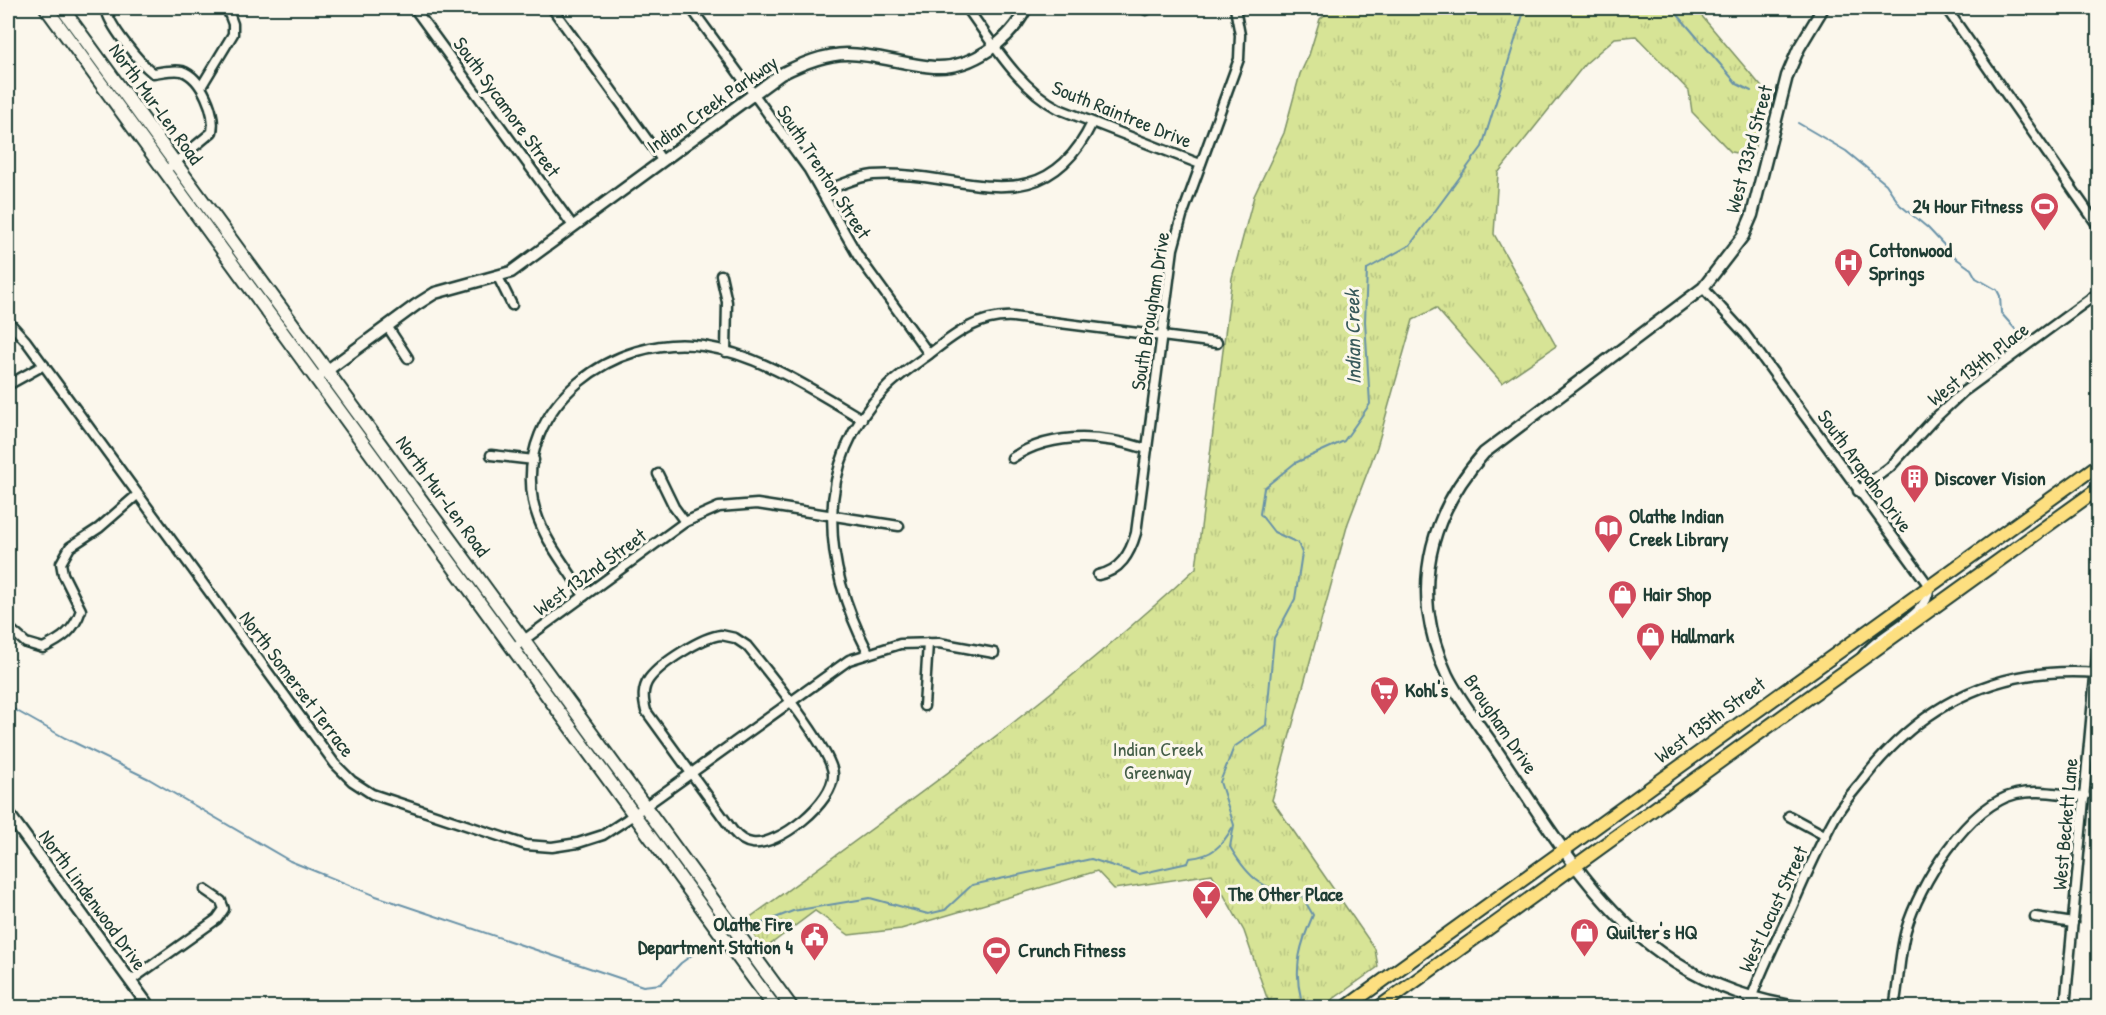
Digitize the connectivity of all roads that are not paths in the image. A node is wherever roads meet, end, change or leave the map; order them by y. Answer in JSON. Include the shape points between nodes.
{"nodes":[{"id":1,"x":46,"y":8,"type":"edge"},
{"id":2,"x":62,"y":8,"type":"edge"},
{"id":3,"x":106,"y":8,"type":"edge"},
{"id":4,"x":227,"y":8,"type":"edge"},
{"id":5,"x":414,"y":8,"type":"edge"},
{"id":6,"x":552,"y":8,"type":"edge"},
{"id":7,"x":691,"y":8,"type":"edge"},
{"id":8,"x":967,"y":8,"type":"edge"},
{"id":9,"x":1026,"y":8,"type":"edge"},
{"id":10,"x":1235,"y":8,"type":"edge"},
{"id":11,"x":1823,"y":8,"type":"edge"},
{"id":12,"x":1946,"y":8,"type":"edge"},
{"id":13,"x":995,"y":46,"type":"junction"},
{"id":14,"x":201,"y":87,"type":"junction"},
{"id":15,"x":754,"y":94,"type":"junction"},
{"id":16,"x":1092,"y":123,"type":"junction"},
{"id":17,"x":662,"y":160,"type":"junction"},
{"id":18,"x":1200,"y":164,"type":"junction"},
{"id":19,"x":170,"y":167,"type":"junction"},
{"id":20,"x":821,"y":191,"type":"junction"},
{"id":21,"x":573,"y":226,"type":"junction"},
{"id":22,"x":2098,"y":226,"type":"edge"},
{"id":23,"x":721,"y":275,"type":"dead end"},
{"id":24,"x":498,"y":277,"type":"junction"},
{"id":25,"x":1703,"y":288,"type":"junction"},
{"id":26,"x":2098,"y":293,"type":"edge"},
{"id":27,"x":512,"y":305,"type":"dead end"},
{"id":28,"x":8,"y":321,"type":"edge"},
{"id":29,"x":387,"y":326,"type":"junction"},
{"id":30,"x":1161,"y":336,"type":"junction"},
{"id":31,"x":1217,"y":343,"type":"dead end"},
{"id":32,"x":726,"y":352,"type":"junction"},
{"id":33,"x":929,"y":354,"type":"junction"},
{"id":34,"x":408,"y":358,"type":"dead end"},
{"id":35,"x":44,"y":365,"type":"junction"},
{"id":36,"x":329,"y":370,"type":"junction"},
{"id":37,"x":1583,"y":378,"type":"joint"},
{"id":38,"x":316,"y":380,"type":"junction"},
{"id":39,"x":8,"y":385,"type":"edge"},
{"id":40,"x":862,"y":419,"type":"junction"},
{"id":41,"x":1147,"y":449,"type":"junction"},
{"id":42,"x":491,"y":455,"type":"dead end"},
{"id":43,"x":1012,"y":458,"type":"dead end"},
{"id":44,"x":534,"y":460,"type":"junction"},
{"id":45,"x":2098,"y":465,"type":"edge"},
{"id":46,"x":658,"y":474,"type":"dead end"},
{"id":47,"x":2098,"y":489,"type":"edge"},
{"id":48,"x":1858,"y":491,"type":"junction"},
{"id":49,"x":137,"y":495,"type":"junction"},
{"id":50,"x":832,"y":515,"type":"junction"},
{"id":51,"x":686,"y":522,"type":"junction"},
{"id":52,"x":899,"y":526,"type":"dead end"},
{"id":53,"x":1098,"y":575,"type":"dead end"},
{"id":54,"x":1929,"y":586,"type":"junction"},
{"id":55,"x":584,"y":596,"type":"junction"},
{"id":56,"x":8,"y":627,"type":"edge"},
{"id":57,"x":524,"y":640,"type":"junction"},
{"id":58,"x":928,"y":643,"type":"junction"},
{"id":59,"x":2098,"y":644,"type":"edge"},
{"id":60,"x":513,"y":648,"type":"junction"},
{"id":61,"x":867,"y":652,"type":"junction"},
{"id":62,"x":994,"y":653,"type":"dead end"},
{"id":63,"x":1856,"y":664,"type":"junction"},
{"id":64,"x":2097,"y":673,"type":"edge"},
{"id":65,"x":788,"y":702,"type":"junction"},
{"id":66,"x":924,"y":706,"type":"dead end"},
{"id":67,"x":690,"y":773,"type":"junction"},
{"id":68,"x":2085,"y":796,"type":"junction"},
{"id":69,"x":640,"y":810,"type":"junction"},
{"id":70,"x":8,"y":813,"type":"edge"},
{"id":71,"x":1789,"y":816,"type":"dead end"},
{"id":72,"x":1826,"y":836,"type":"junction"},
{"id":73,"x":1564,"y":850,"type":"junction"},
{"id":74,"x":1577,"y":864,"type":"junction"},
{"id":75,"x":205,"y":890,"type":"dead end"},
{"id":76,"x":2035,"y":917,"type":"dead end"},
{"id":77,"x":2073,"y":923,"type":"junction"},
{"id":78,"x":130,"y":981,"type":"junction"},
{"id":79,"x":1750,"y":1002,"type":"edge"},
{"id":80,"x":150,"y":1008,"type":"edge"},
{"id":81,"x":776,"y":1008,"type":"edge"},
{"id":82,"x":792,"y":1008,"type":"edge"},
{"id":83,"x":1345,"y":1008,"type":"edge"},
{"id":84,"x":1378,"y":1008,"type":"edge"},
{"id":85,"x":1804,"y":1008,"type":"edge"},
{"id":86,"x":1894,"y":1008,"type":"edge"},
{"id":87,"x":2065,"y":1008,"type":"edge"}],
"edges":[{"from":1,"to":19,"type":"main road","name":"North Mur-Len Road"},
{"from":2,"to":19,"type":"main road","name":"North Mur-Len Road"},
{"from":3,"to":14,"type":"street","via":[[114,26],[153,73],[179,70]]},
{"from":4,"to":14,"type":"street","via":[[232,34]]},
{"from":5,"to":21,"type":"street","name":"South Sycamore Street"},
{"from":6,"to":17,"type":"street"},
{"from":7,"to":15,"type":"street","name":"South Trenton Street"},
{"from":8,"to":13,"type":"street","name":"South Raintree Drive"},
{"from":9,"to":13,"type":"street","name":"Indian Creek Parkway","via":[[1014,29]]},
{"from":10,"to":18,"type":"street","name":"South Brougham Drive","via":[[1239,59]]},
{"from":11,"to":25,"type":"street","name":"West 133rd Street","via":[[1786,76],[1752,215],[1743,236]]},
{"from":12,"to":22,"type":"street"},
{"from":13,"to":15,"type":"street","name":"Indian Creek Parkway","via":[[964,62],[937,67],[848,54],[831,56],[801,64]]},
{"from":13,"to":16,"type":"street","name":"South Raintree Drive","via":[[1032,92]]},
{"from":14,"to":19,"type":"street","via":[[214,123],[212,132]]},
{"from":15,"to":17,"type":"street","name":"Indian Creek Parkway"},
{"from":15,"to":20,"type":"street","name":"South Trenton Street"},
{"from":16,"to":18,"type":"street","name":"South Raintree Drive"},
{"from":16,"to":20,"type":"street","via":[[1084,140],[1065,162],[1026,184],[993,187],[874,175]]},
{"from":17,"to":21,"type":"street","name":"Indian Creek Parkway"},
{"from":18,"to":30,"type":"street","name":"South Brougham Drive","via":[[1173,249]]},
{"from":19,"to":36,"type":"main road","name":"North Mur-Len Road"},
{"from":19,"to":38,"type":"main road","name":"North Mur-Len Road"},
{"from":20,"to":33,"type":"street","name":"South Trenton Street","via":[[864,265]]},
{"from":21,"to":24,"type":"street","name":"Indian Creek Parkway","via":[[511,272]]},
{"from":23,"to":32,"type":"street","via":[[727,302]]},
{"from":24,"to":27,"type":"street"},
{"from":24,"to":29,"type":"street","name":"Indian Creek Parkway","via":[[435,293]]},
{"from":25,"to":37,"type":"street","name":"West 133rd Street"},
{"from":25,"to":48,"type":"street","name":"South Arapaho Drive","via":[[1745,334]]},
{"from":26,"to":48,"type":"street","name":"West 134th Place","via":[[1964,392],[1890,467]]},
{"from":28,"to":35,"type":"street","name":"North Somerset Terrace"},
{"from":29,"to":34,"type":"street"},
{"from":29,"to":36,"type":"street","name":"Indian Creek Parkway"},
{"from":30,"to":31,"type":"street"},
{"from":30,"to":33,"type":"street","via":[[1003,317],[970,326]]},
{"from":30,"to":41,"type":"street","name":"South Brougham Drive"},
{"from":32,"to":40,"type":"street","via":[[796,380]]},
{"from":32,"to":44,"type":"street","via":[[670,343],[600,365],[572,387],[554,408],[541,433]]},
{"from":33,"to":40,"type":"street","via":[[885,389]]},
{"from":35,"to":39,"type":"street"},
{"from":35,"to":49,"type":"street","name":"North Somerset Terrace"},
{"from":36,"to":38,"type":"street","name":"Indian Creek Parkway"},
{"from":36,"to":57,"type":"main road","name":"North Mur-Len Road"},
{"from":37,"to":73,"type":"street","name":"Brougham Drive","via":[[1499,439],[1469,470],[1448,501],[1437,529],[1427,589],[1433,639],[1448,676]]},
{"from":38,"to":60,"type":"main road","name":"North Mur-Len Road"},
{"from":40,"to":50,"type":"street","via":[[844,451]]},
{"from":41,"to":43,"type":"street","via":[[1062,438],[1040,443]]},
{"from":41,"to":53,"type":"street","name":"South Brougham Drive","via":[[1133,543],[1119,566]]},
{"from":42,"to":44,"type":"street"},
{"from":44,"to":55,"type":"street","via":[[531,487],[540,527]]},
{"from":45,"to":54,"type":"main road","name":"West 135th Street"},
{"from":46,"to":51,"type":"street"},
{"from":47,"to":63,"type":"main road","name":"West 135th Street"},
{"from":48,"to":54,"type":"street","name":"South Arapaho Drive"},
{"from":49,"to":56,"type":"street","via":[[70,547],[61,564],[81,610],[76,624],[61,639],[43,648],[26,643]]},
{"from":49,"to":69,"type":"street","name":"North Somerset Terrace","via":[[329,757],[362,788],[514,842],[539,846],[565,846],[590,840]]},
{"from":50,"to":51,"type":"street","name":"West 132nd Street","via":[[758,504],[726,505]]},
{"from":50,"to":52,"type":"street","name":"West 132nd Street"},
{"from":50,"to":61,"type":"street","via":[[835,563],[852,622]]},
{"from":51,"to":55,"type":"street","name":"West 132nd Street"},
{"from":54,"to":63,"type":"street","via":[[1930,597],[1924,607],[1869,647]]},
{"from":54,"to":73,"type":"main road","name":"West 135th Street"},
{"from":55,"to":57,"type":"street","name":"West 132nd Street"},
{"from":57,"to":60,"type":"street","name":"West 132nd Street"},
{"from":57,"to":69,"type":"main road","name":"North Mur-Len Road"},
{"from":58,"to":61,"type":"street","via":[[900,644]]},
{"from":58,"to":62,"type":"street"},
{"from":58,"to":66,"type":"street"},
{"from":59,"to":64,"type":"street","name":"West Beckett Lane"},
{"from":60,"to":69,"type":"main road","name":"North Mur-Len Road"},
{"from":61,"to":65,"type":"street","via":[[829,672]]},
{"from":63,"to":74,"type":"main road","name":"West 135th Street"},
{"from":64,"to":68,"type":"street","name":"West Beckett Lane"},
{"from":64,"to":72,"type":"street","name":"West Locust Street","via":[[2068,670],[2030,674],[1951,699],[1907,730],[1878,760],[1836,815]]},
{"from":65,"to":67,"type":"street"},
{"from":65,"to":67,"type":"street","via":[[747,646],[728,636],[701,640],[656,672],[644,691],[646,711]]},
{"from":65,"to":67,"type":"street","via":[[830,759],[833,773],[827,797],[818,808],[770,842],[752,843],[740,838],[730,827]]},
{"from":67,"to":69,"type":"street"},
{"from":68,"to":77,"type":"street","name":"West Beckett Lane"},
{"from":68,"to":86,"type":"street","via":[[2017,794],[1990,805],[1970,824],[1936,867],[1911,913]]},
{"from":69,"to":81,"type":"main road","name":"North Mur-Len Road"},
{"from":69,"to":82,"type":"main road","name":"North Mur-Len Road"},
{"from":70,"to":78,"type":"street","name":"North Lindenwood Drive"},
{"from":71,"to":72,"type":"street","name":"West Locust Street"},
{"from":72,"to":79,"type":"street","name":"West Locust Street"},
{"from":73,"to":74,"type":"street","name":"Brougham Drive"},
{"from":73,"to":83,"type":"main road","name":"West 135th Street"},
{"from":74,"to":79,"type":"street","name":"Brougham Drive","via":[[1630,928],[1661,953]]},
{"from":74,"to":84,"type":"main road","name":"West 135th Street"},
{"from":75,"to":78,"type":"street","via":[[221,901],[224,909],[217,919]]},
{"from":76,"to":77,"type":"street"},
{"from":77,"to":87,"type":"street","name":"West Beckett Lane"},
{"from":78,"to":80,"type":"street","name":"North Lindenwood Drive"},
{"from":79,"to":85,"type":"street","name":"Brougham Drive"}]}
